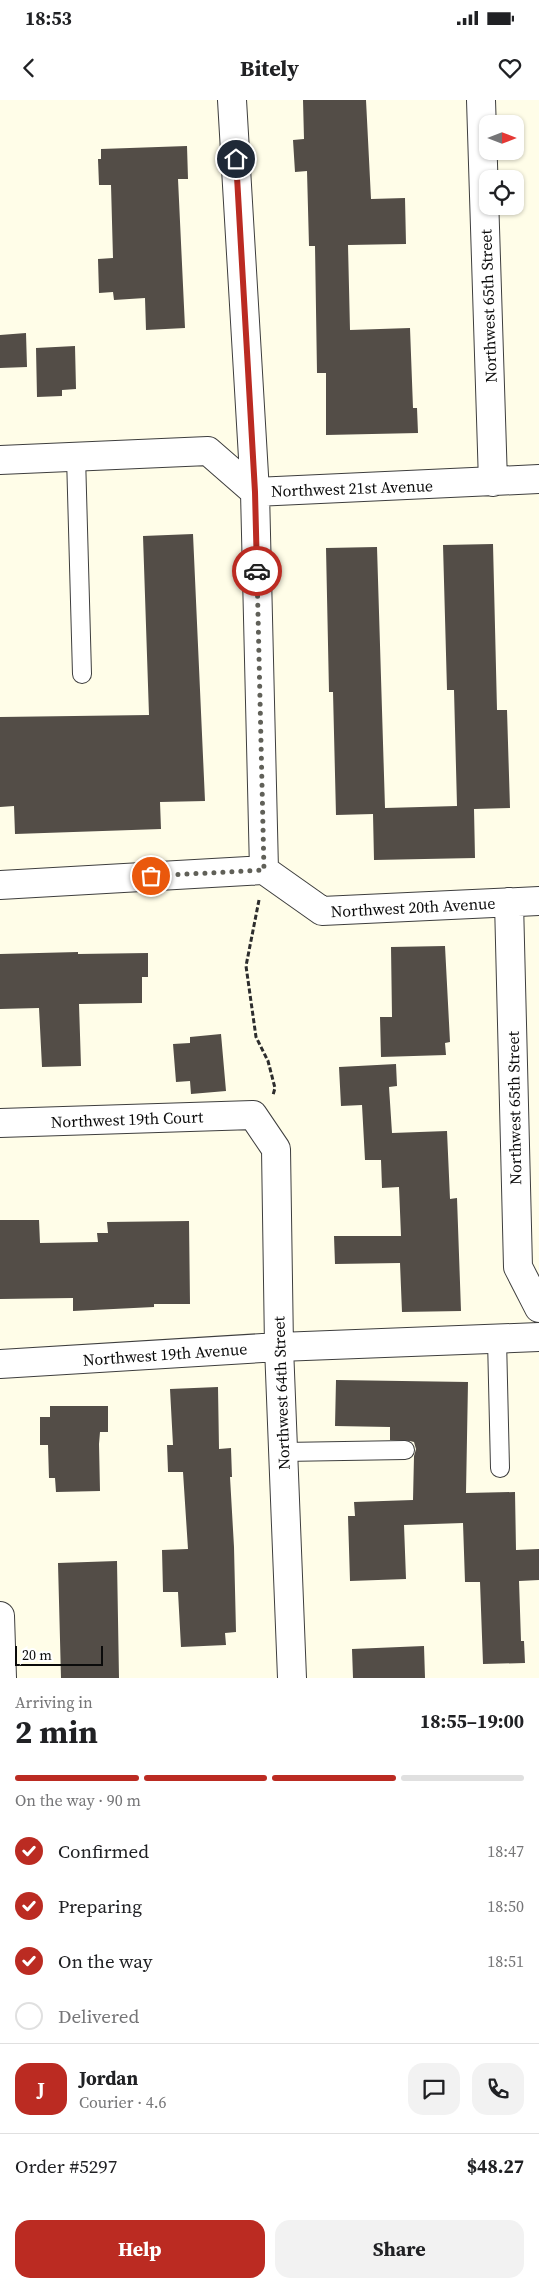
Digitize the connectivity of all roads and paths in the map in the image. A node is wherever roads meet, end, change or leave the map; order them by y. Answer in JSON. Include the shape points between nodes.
{"nodes":[{"id":1,"x":232,"y":100,"type":"edge"},
{"id":2,"x":481,"y":100,"type":"edge"},
{"id":3,"x":76,"y":456,"type":"junction"},
{"id":4,"x":0,"y":460,"type":"edge"},
{"id":5,"x":539,"y":479,"type":"edge"},
{"id":6,"x":493,"y":482,"type":"junction"},
{"id":7,"x":255,"y":492,"type":"junction"},
{"id":8,"x":82,"y":674,"type":"dead end"},
{"id":9,"x":264,"y":870,"type":"junction"},
{"id":10,"x":0,"y":885,"type":"edge"},
{"id":11,"x":539,"y":901,"type":"edge"},
{"id":12,"x":509,"y":902,"type":"junction"},
{"id":13,"x":253,"y":1116,"type":"junction"},
{"id":14,"x":0,"y":1123,"type":"edge"},
{"id":15,"x":539,"y":1308,"type":"edge"},
{"id":16,"x":539,"y":1338,"type":"edge"},
{"id":17,"x":498,"y":1339,"type":"junction"},
{"id":18,"x":279,"y":1347,"type":"junction"},
{"id":19,"x":0,"y":1364,"type":"edge"},
{"id":20,"x":406,"y":1450,"type":"dead end"},
{"id":21,"x":283,"y":1452,"type":"junction"},
{"id":22,"x":500,"y":1468,"type":"dead end"},
{"id":23,"x":0,"y":1616,"type":"edge"},
{"id":24,"x":2,"y":1678,"type":"edge"},
{"id":25,"x":292,"y":1678,"type":"edge"}],
"edges":[{"from":1,"to":7,"type":"street"},
{"from":2,"to":6,"type":"street","name":"Northwest 65th Street"},
{"from":3,"to":4,"type":"street","name":"Northwest 21st Avenue"},
{"from":3,"to":7,"type":"street","name":"Northwest 21st Avenue","via":[[208,451]]},
{"from":3,"to":8,"type":"lane"},
{"from":5,"to":6,"type":"street","name":"Northwest 21st Avenue"},
{"from":6,"to":7,"type":"street","name":"Northwest 21st Avenue"},
{"from":7,"to":9,"type":"street"},
{"from":9,"to":10,"type":"street"},
{"from":9,"to":12,"type":"street","name":"Northwest 20th Avenue","via":[[322,911]]},
{"from":9,"to":13,"type":"path","via":[[246,966],[256,1037],[268,1061],[275,1088],[272,1104]]},
{"from":11,"to":12,"type":"street","name":"Northwest 20th Avenue"},
{"from":12,"to":15,"type":"street","name":"Northwest 65th Street","via":[[518,1267]]},
{"from":13,"to":14,"type":"street","name":"Northwest 19th Court"},
{"from":13,"to":18,"type":"street","name":"Northwest 64th Street","via":[[276,1149]]},
{"from":16,"to":17,"type":"street","name":"Northwest 19th Avenue"},
{"from":17,"to":18,"type":"street","name":"Northwest 19th Avenue"},
{"from":17,"to":22,"type":"lane"},
{"from":18,"to":19,"type":"street","name":"Northwest 19th Avenue"},
{"from":18,"to":21,"type":"street","name":"Northwest 64th Street"},
{"from":20,"to":21,"type":"lane"},
{"from":21,"to":25,"type":"street","name":"Northwest 64th Street"},
{"from":23,"to":24,"type":"street"}]}
